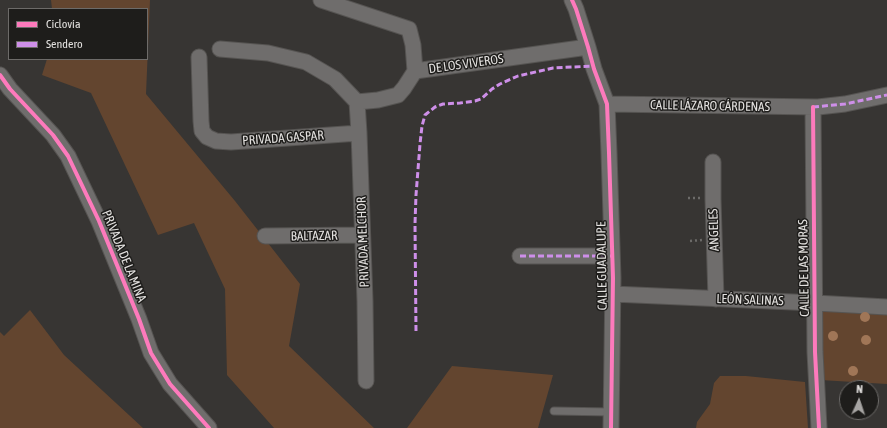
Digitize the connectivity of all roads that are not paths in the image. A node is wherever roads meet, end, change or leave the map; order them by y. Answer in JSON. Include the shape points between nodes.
{"nodes":[{"id":1,"x":321,"y":0,"type":"edge"},
{"id":2,"x":572,"y":0,"type":"edge"},
{"id":3,"x":588,"y":47,"type":"junction"},
{"id":4,"x":220,"y":48,"type":"dead end"},
{"id":5,"x":199,"y":57,"type":"dead end"},
{"id":6,"x":415,"y":71,"type":"junction"},
{"id":7,"x":0,"y":76,"type":"edge"},
{"id":8,"x":887,"y":95,"type":"edge"},
{"id":9,"x":357,"y":102,"type":"junction"},
{"id":10,"x":607,"y":104,"type":"junction"},
{"id":11,"x":813,"y":108,"type":"junction"},
{"id":12,"x":360,"y":133,"type":"junction"},
{"id":13,"x":713,"y":162,"type":"dead end"},
{"id":14,"x":362,"y":235,"type":"junction"},
{"id":15,"x":265,"y":236,"type":"dead end"},
{"id":16,"x":520,"y":256,"type":"dead end"},
{"id":17,"x":612,"y":256,"type":"junction"},
{"id":18,"x":613,"y":294,"type":"junction"},
{"id":19,"x":716,"y":299,"type":"junction"},
{"id":20,"x":815,"y":303,"type":"junction"},
{"id":21,"x":887,"y":307,"type":"edge"},
{"id":22,"x":366,"y":382,"type":"dead end"},
{"id":23,"x":554,"y":411,"type":"dead end"},
{"id":24,"x":612,"y":412,"type":"junction"},
{"id":25,"x":209,"y":428,"type":"edge"},
{"id":26,"x":611,"y":428,"type":"edge"},
{"id":27,"x":819,"y":428,"type":"edge"}],
"edges":[{"from":1,"to":6,"type":"street","via":[[409,29]]},
{"from":2,"to":3,"type":"street","name":"CALLE GUADALUPE"},
{"from":3,"to":6,"type":"street","name":"DE LOS VIVEROS"},
{"from":3,"to":10,"type":"street","name":"CALLE GUADALUPE"},
{"from":4,"to":9,"type":"street","via":[[268,53],[306,62],[335,79]]},
{"from":5,"to":12,"type":"street","name":"PRIVADA GASPAR","via":[[201,121],[202,130],[207,137],[216,141],[231,142]]},
{"from":6,"to":9,"type":"street","name":"DE LOS VIVEROS","via":[[398,94],[378,100]]},
{"from":7,"to":25,"type":"street","name":"PRIVADA DE LA MINA","via":[[53,135],[68,156],[99,221],[151,353],[170,384]]},
{"from":8,"to":11,"type":"street","name":"CALLE LÁZARO CÁRDENAS"},
{"from":9,"to":12,"type":"street","name":"PRIVADA MELCHOR"},
{"from":10,"to":11,"type":"street","name":"CALLE LÁZARO CÁRDENAS"},
{"from":10,"to":17,"type":"street","name":"CALLE GUADALUPE"},
{"from":11,"to":20,"type":"street","name":"CALLE DE LAS MORAS"},
{"from":12,"to":14,"type":"street","name":"PRIVADA MELCHOR"},
{"from":13,"to":19,"type":"street","name":"ANGELES"},
{"from":14,"to":15,"type":"street","name":"BALTAZAR"},
{"from":14,"to":22,"type":"street","name":"PRIVADA MELCHOR"},
{"from":16,"to":17,"type":"street"},
{"from":17,"to":18,"type":"street","name":"CALLE GUADALUPE"},
{"from":18,"to":19,"type":"street","name":"LEÓN SALINAS"},
{"from":18,"to":24,"type":"street","name":"CALLE GUADALUPE"},
{"from":19,"to":20,"type":"street","name":"LEÓN SALINAS"},
{"from":20,"to":21,"type":"street","name":"LEÓN SALINAS"},
{"from":20,"to":27,"type":"street","name":"CALLE DE LAS MORAS"},
{"from":23,"to":24,"type":"lane"},
{"from":24,"to":26,"type":"street","name":"CALLE GUADALUPE"}]}
